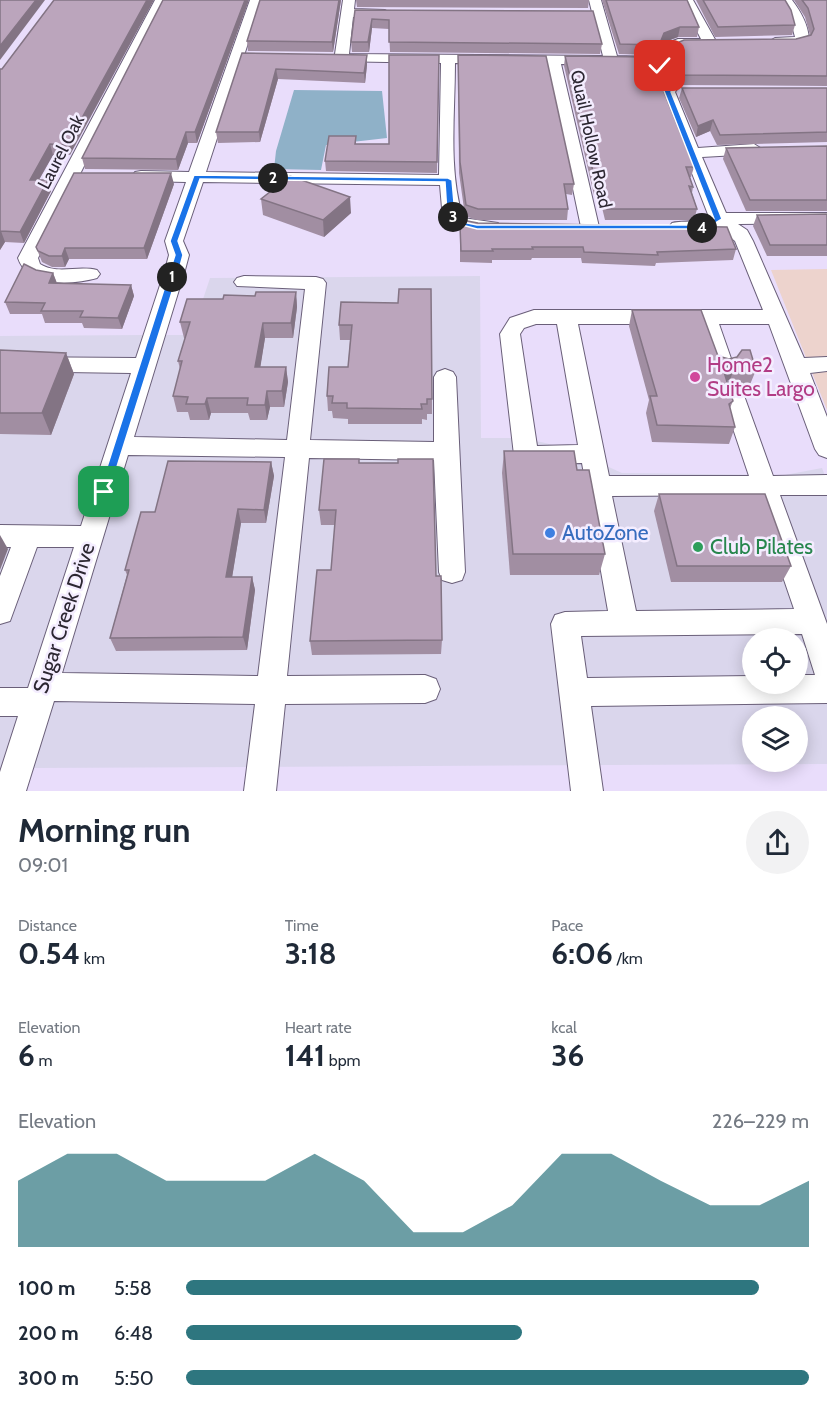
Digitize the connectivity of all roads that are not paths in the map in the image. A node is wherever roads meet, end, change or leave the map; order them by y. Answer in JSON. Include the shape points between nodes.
{"nodes":[{"id":1,"x":161,"y":0,"type":"edge"},
{"id":2,"x":256,"y":0,"type":"edge"},
{"id":3,"x":595,"y":0,"type":"edge"},
{"id":4,"x":687,"y":0,"type":"edge"},
{"id":5,"x":788,"y":3,"type":"edge"},
{"id":6,"x":348,"y":7,"type":"edge"},
{"id":7,"x":393,"y":14,"type":"edge"},
{"id":8,"x":763,"y":43,"type":"edge"},
{"id":9,"x":319,"y":58,"type":"edge"},
{"id":10,"x":343,"y":58,"type":"junction"},
{"id":11,"x":448,"y":58,"type":"junction"},
{"id":12,"x":553,"y":59,"type":"junction"},
{"id":13,"x":611,"y":59,"type":"junction"},
{"id":14,"x":654,"y":61,"type":"junction"},
{"id":15,"x":769,"y":149,"type":"edge"},
{"id":16,"x":692,"y":153,"type":"junction"},
{"id":17,"x":70,"y":176,"type":"junction"},
{"id":18,"x":93,"y":176,"type":"edge"},
{"id":19,"x":128,"y":176,"type":"edge"},
{"id":20,"x":197,"y":177,"type":"junction"},
{"id":21,"x":448,"y":180,"type":"junction"},
{"id":22,"x":827,"y":218,"type":"edge"},
{"id":23,"x":718,"y":219,"type":"junction"},
{"id":24,"x":511,"y":227,"type":"edge"},
{"id":25,"x":568,"y":227,"type":"edge"},
{"id":26,"x":590,"y":227,"type":"junction"},
{"id":27,"x":613,"y":227,"type":"edge"},
{"id":28,"x":658,"y":227,"type":"edge"},
{"id":29,"x":90,"y":274,"type":"dead end"},
{"id":30,"x":244,"y":282,"type":"dead end"},
{"id":31,"x":566,"y":317,"type":"junction"},
{"id":32,"x":706,"y":317,"type":"junction"},
{"id":33,"x":777,"y":317,"type":"junction"},
{"id":34,"x":0,"y":364,"type":"edge"},
{"id":35,"x":827,"y":364,"type":"edge"},
{"id":36,"x":144,"y":366,"type":"junction"},
{"id":37,"x":797,"y":366,"type":"junction"},
{"id":38,"x":445,"y":377,"type":"dead end"},
{"id":39,"x":118,"y":446,"type":"junction"},
{"id":40,"x":298,"y":448,"type":"junction"},
{"id":41,"x":827,"y":448,"type":"edge"},
{"id":42,"x":446,"y":450,"type":"junction"},
{"id":43,"x":592,"y":454,"type":"junction"},
{"id":44,"x":765,"y":485,"type":"junction"},
{"id":45,"x":827,"y":485,"type":"edge"},
{"id":46,"x":598,"y":486,"type":"junction"},
{"id":47,"x":0,"y":536,"type":"edge"},
{"id":48,"x":28,"y":537,"type":"junction"},
{"id":49,"x":90,"y":537,"type":"junction"},
{"id":50,"x":452,"y":572,"type":"dead end"},
{"id":51,"x":0,"y":612,"type":"edge"},
{"id":52,"x":812,"y":621,"type":"junction"},
{"id":53,"x":624,"y":622,"type":"junction"},
{"id":54,"x":827,"y":669,"type":"edge"},
{"id":55,"x":425,"y":689,"type":"dead end"},
{"id":56,"x":827,"y":689,"type":"edge"},
{"id":57,"x":271,"y":690,"type":"junction"},
{"id":58,"x":574,"y":692,"type":"junction"},
{"id":59,"x":40,"y":695,"type":"junction"},
{"id":60,"x":0,"y":702,"type":"edge"},
{"id":61,"x":10,"y":791,"type":"edge"},
{"id":62,"x":260,"y":791,"type":"edge"},
{"id":63,"x":587,"y":791,"type":"edge"}],
"edges":[{"from":1,"to":17,"type":"street","name":"Laurel Oak"},
{"from":2,"to":20,"type":"street","name":"Sugar Creek Drive","via":[[243,57]]},
{"from":3,"to":13,"type":"street","via":[[593,14]]},
{"from":4,"to":14,"type":"street","via":[[715,43],[678,43],[668,48],[666,57]]},
{"from":5,"to":8,"type":"street","via":[[802,30],[802,39]]},
{"from":6,"to":7,"type":"street"},
{"from":6,"to":10,"type":"street"},
{"from":9,"to":10,"type":"street"},
{"from":10,"to":11,"type":"street"},
{"from":11,"to":12,"type":"street"},
{"from":11,"to":21,"type":"street"},
{"from":12,"to":13,"type":"street"},
{"from":12,"to":26,"type":"street","name":"Quail Hollow Road"},
{"from":13,"to":14,"type":"street"},
{"from":14,"to":16,"type":"street","via":[[670,90],[677,91]]},
{"from":15,"to":16,"type":"street"},
{"from":16,"to":23,"type":"street"},
{"from":17,"to":18,"type":"street"},
{"from":17,"to":29,"type":"street","name":"Laurel Oak","via":[[28,258],[40,274]]},
{"from":19,"to":20,"type":"street"},
{"from":20,"to":21,"type":"street"},
{"from":20,"to":36,"type":"street","name":"Sugar Creek Drive","via":[[174,241],[179,255]]},
{"from":21,"to":24,"type":"street","via":[[455,222],[477,227]]},
{"from":22,"to":23,"type":"street"},
{"from":23,"to":28,"type":"street","via":[[703,228]]},
{"from":23,"to":33,"type":"street","via":[[740,234]]},
{"from":25,"to":26,"type":"street"},
{"from":26,"to":27,"type":"street"},
{"from":30,"to":40,"type":"street","via":[[316,283]]},
{"from":31,"to":32,"type":"street"},
{"from":31,"to":43,"type":"street"},
{"from":31,"to":43,"type":"street","via":[[534,317],[517,323],[510,334],[526,455]]},
{"from":32,"to":33,"type":"street"},
{"from":32,"to":44,"type":"street"},
{"from":33,"to":37,"type":"street"},
{"from":34,"to":36,"type":"street"},
{"from":35,"to":37,"type":"street"},
{"from":36,"to":39,"type":"street","name":"Sugar Creek Drive"},
{"from":37,"to":41,"type":"street"},
{"from":38,"to":42,"type":"street"},
{"from":39,"to":40,"type":"street"},
{"from":39,"to":49,"type":"street","name":"Sugar Creek Drive"},
{"from":40,"to":42,"type":"street"},
{"from":40,"to":57,"type":"street"},
{"from":42,"to":50,"type":"street"},
{"from":43,"to":46,"type":"street"},
{"from":44,"to":45,"type":"street"},
{"from":44,"to":46,"type":"street"},
{"from":44,"to":52,"type":"street"},
{"from":46,"to":53,"type":"street"},
{"from":47,"to":48,"type":"street"},
{"from":48,"to":49,"type":"street"},
{"from":48,"to":51,"type":"street"},
{"from":49,"to":59,"type":"street","name":"Sugar Creek Drive"},
{"from":52,"to":53,"type":"street"},
{"from":52,"to":54,"type":"street"},
{"from":53,"to":58,"type":"street","via":[[565,624]]},
{"from":55,"to":57,"type":"street"},
{"from":56,"to":58,"type":"street"},
{"from":57,"to":59,"type":"street"},
{"from":57,"to":62,"type":"street"},
{"from":58,"to":63,"type":"street"},
{"from":59,"to":60,"type":"street"},
{"from":59,"to":61,"type":"street","name":"Sugar Creek Drive"}]}
